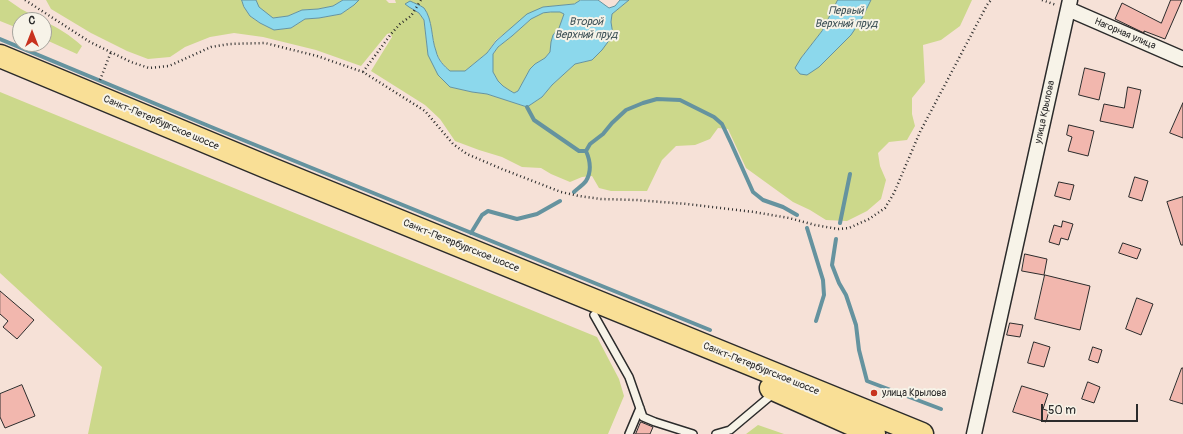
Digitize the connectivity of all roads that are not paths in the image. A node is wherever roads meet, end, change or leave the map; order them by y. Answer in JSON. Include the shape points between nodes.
{"nodes":[{"id":1,"x":1069,"y":4,"type":"edge"},
{"id":2,"x":0,"y":56,"type":"edge"},
{"id":3,"x":1183,"y":59,"type":"edge"},
{"id":4,"x":0,"y":71,"type":"edge"},
{"id":5,"x":594,"y":315,"type":"junction"},
{"id":6,"x":776,"y":391,"type":"junction"},
{"id":7,"x":640,"y":408,"type":"junction"},
{"id":8,"x":720,"y":433,"type":"edge"},
{"id":9,"x":629,"y":434,"type":"edge"},
{"id":10,"x":693,"y":434,"type":"edge"},
{"id":11,"x":874,"y":434,"type":"edge"},
{"id":12,"x":922,"y":434,"type":"edge"},
{"id":13,"x":974,"y":434,"type":"edge"}],
"edges":[{"from":1,"to":3,"type":"street","name":"Нагорная улица"},
{"from":1,"to":13,"type":"street","name":"улица Крылова"},
{"from":2,"to":12,"type":"main road","name":"Санкт-Петербургское шоссе"},
{"from":4,"to":5,"type":"main road","name":"Санкт-Петербургское шоссе"},
{"from":5,"to":6,"type":"main road","name":"Санкт-Петербургское шоссе"},
{"from":5,"to":7,"type":"lane","via":[[629,377]]},
{"from":6,"to":8,"type":"lane","via":[[730,430]]},
{"from":6,"to":11,"type":"main road","name":"Санкт-Петербургское шоссе"},
{"from":7,"to":9,"type":"lane"},
{"from":7,"to":10,"type":"lane","via":[[643,417]]}]}
